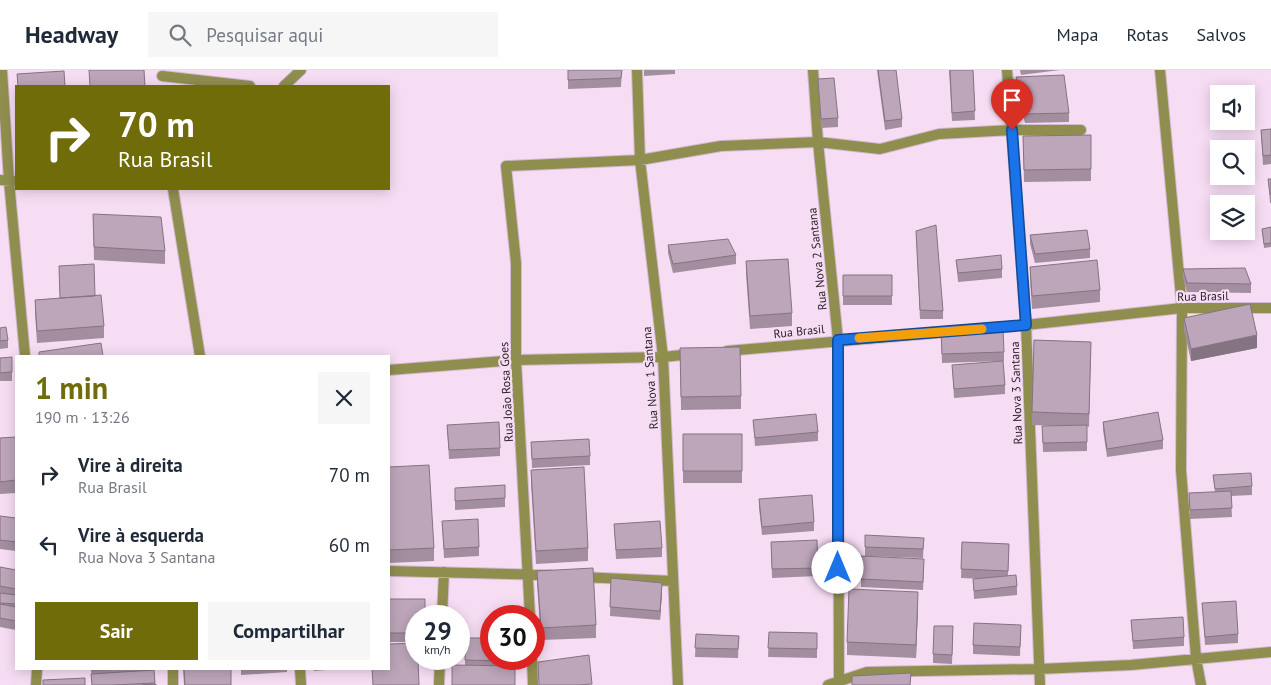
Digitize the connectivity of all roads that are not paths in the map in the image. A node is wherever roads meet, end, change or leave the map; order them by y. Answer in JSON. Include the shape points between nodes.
{"nodes":[{"id":1,"x":2,"y":70,"type":"edge"},
{"id":2,"x":301,"y":70,"type":"edge"},
{"id":3,"x":637,"y":70,"type":"edge"},
{"id":4,"x":813,"y":70,"type":"edge"},
{"id":5,"x":1007,"y":70,"type":"edge"},
{"id":6,"x":1160,"y":70,"type":"edge"},
{"id":7,"x":162,"y":77,"type":"edge"},
{"id":8,"x":240,"y":85,"type":"edge"},
{"id":9,"x":285,"y":85,"type":"edge"},
{"id":10,"x":1012,"y":130,"type":"junction"},
{"id":11,"x":1081,"y":130,"type":"dead end"},
{"id":12,"x":818,"y":142,"type":"junction"},
{"id":13,"x":640,"y":160,"type":"junction"},
{"id":14,"x":8,"y":181,"type":"edge"},
{"id":15,"x":173,"y":190,"type":"edge"},
{"id":16,"x":1182,"y":308,"type":"junction"},
{"id":17,"x":1271,"y":308,"type":"edge"},
{"id":18,"x":1026,"y":325,"type":"junction"},
{"id":19,"x":838,"y":340,"type":"junction"},
{"id":20,"x":25,"y":355,"type":"edge"},
{"id":21,"x":200,"y":355,"type":"edge"},
{"id":22,"x":664,"y":357,"type":"junction"},
{"id":23,"x":516,"y":360,"type":"junction"},
{"id":24,"x":390,"y":370,"type":"edge"},
{"id":25,"x":390,"y":571,"type":"edge"},
{"id":26,"x":444,"y":572,"type":"junction"},
{"id":27,"x":528,"y":574,"type":"junction"},
{"id":28,"x":673,"y":581,"type":"junction"},
{"id":29,"x":442,"y":605,"type":"edge"},
{"id":30,"x":529,"y":605,"type":"edge"},
{"id":31,"x":1271,"y":652,"type":"edge"},
{"id":32,"x":1196,"y":658,"type":"junction"},
{"id":33,"x":1039,"y":669,"type":"junction"},
{"id":34,"x":37,"y":670,"type":"edge"},
{"id":35,"x":172,"y":670,"type":"edge"},
{"id":36,"x":300,"y":670,"type":"edge"},
{"id":37,"x":440,"y":670,"type":"edge"},
{"id":38,"x":532,"y":670,"type":"edge"},
{"id":39,"x":838,"y":683,"type":"edge"},
{"id":40,"x":36,"y":685,"type":"edge"},
{"id":41,"x":173,"y":685,"type":"edge"},
{"id":42,"x":301,"y":685,"type":"edge"},
{"id":43,"x":439,"y":685,"type":"edge"},
{"id":44,"x":533,"y":685,"type":"edge"},
{"id":45,"x":678,"y":685,"type":"edge"},
{"id":46,"x":828,"y":685,"type":"edge"},
{"id":47,"x":1040,"y":685,"type":"edge"},
{"id":48,"x":1202,"y":685,"type":"edge"}],
"edges":[{"from":1,"to":14,"type":"street"},
{"from":2,"to":9,"type":"street"},
{"from":3,"to":13,"type":"street","name":"Rua Nova 1 Santana"},
{"from":4,"to":12,"type":"street","name":"Rua Nova 2 Santana"},
{"from":5,"to":10,"type":"street","name":"Rua Nova 3 Santana"},
{"from":6,"to":16,"type":"street"},
{"from":7,"to":8,"type":"street"},
{"from":10,"to":11,"type":"street"},
{"from":10,"to":12,"type":"street","via":[[939,134],[880,149]]},
{"from":10,"to":18,"type":"street","name":"Rua Nova 3 Santana"},
{"from":12,"to":13,"type":"street","via":[[721,146]]},
{"from":12,"to":19,"type":"street","name":"Rua Nova 2 Santana"},
{"from":13,"to":22,"type":"street","name":"Rua Nova 1 Santana"},
{"from":13,"to":23,"type":"street","name":"Rua João Rosa Goes","via":[[506,166],[516,263]]},
{"from":14,"to":20,"type":"street"},
{"from":15,"to":21,"type":"street"},
{"from":16,"to":17,"type":"street","name":"Rua Brasil"},
{"from":16,"to":18,"type":"street","name":"Rua Brasil"},
{"from":16,"to":32,"type":"street","via":[[1182,470]]},
{"from":18,"to":19,"type":"street","name":"Rua Brasil"},
{"from":18,"to":33,"type":"street","name":"Rua Nova 3 Santana"},
{"from":19,"to":22,"type":"street","name":"Rua Brasil"},
{"from":19,"to":39,"type":"street","name":"Rua Nova 2 Santana"},
{"from":22,"to":23,"type":"street","name":"Rua Brasil"},
{"from":22,"to":28,"type":"street","name":"Rua Nova 1 Santana"},
{"from":23,"to":24,"type":"street","name":"Rua Brasil"},
{"from":23,"to":27,"type":"street","name":"Rua João Rosa Goes"},
{"from":25,"to":26,"type":"street"},
{"from":26,"to":27,"type":"street"},
{"from":26,"to":29,"type":"street"},
{"from":27,"to":28,"type":"street"},
{"from":27,"to":30,"type":"street","name":"Rua João Rosa Goes"},
{"from":28,"to":45,"type":"street","name":"Rua Nova 1 Santana"},
{"from":31,"to":32,"type":"street"},
{"from":32,"to":33,"type":"street"},
{"from":32,"to":48,"type":"street"},
{"from":33,"to":39,"type":"street","via":[[867,672]]},
{"from":33,"to":47,"type":"street","name":"Rua Nova 3 Santana"},
{"from":34,"to":40,"type":"street"},
{"from":35,"to":41,"type":"street"},
{"from":36,"to":42,"type":"street"},
{"from":37,"to":43,"type":"street"},
{"from":38,"to":44,"type":"street"},
{"from":39,"to":46,"type":"street"}]}
